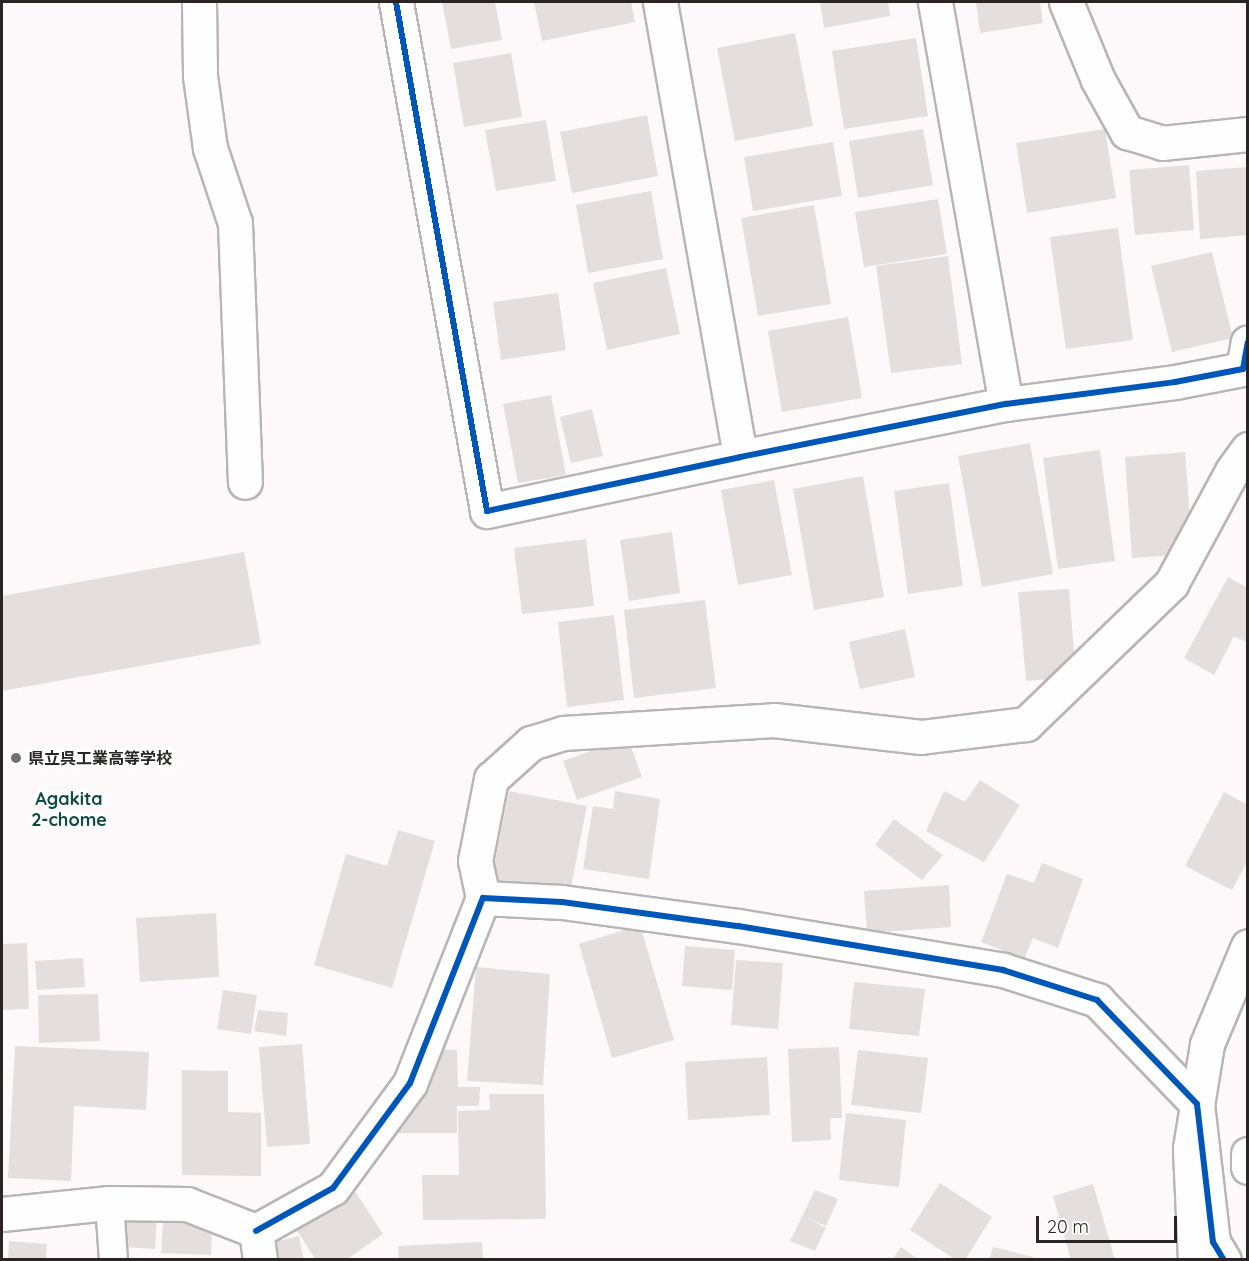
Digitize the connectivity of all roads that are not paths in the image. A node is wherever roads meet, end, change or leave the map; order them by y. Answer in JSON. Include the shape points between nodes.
{"nodes":[{"id":1,"x":199,"y":2,"type":"edge"},
{"id":2,"x":396,"y":2,"type":"edge"},
{"id":3,"x":660,"y":2,"type":"edge"},
{"id":4,"x":935,"y":2,"type":"edge"},
{"id":5,"x":1066,"y":2,"type":"edge"},
{"id":6,"x":1248,"y":134,"type":"edge"},
{"id":7,"x":1246,"y":361,"type":"edge"},
{"id":8,"x":1006,"y":404,"type":"junction"},
{"id":9,"x":1248,"y":449,"type":"edge"},
{"id":10,"x":740,"y":457,"type":"junction"},
{"id":11,"x":245,"y":482,"type":"dead end"},
{"id":12,"x":483,"y":898,"type":"junction"},
{"id":13,"x":1248,"y":946,"type":"edge"},
{"id":14,"x":1197,"y":1104,"type":"junction"},
{"id":15,"x":1248,"y":1155,"type":"edge"},
{"id":16,"x":1248,"y":1167,"type":"edge"},
{"id":17,"x":109,"y":1203,"type":"junction"},
{"id":18,"x":2,"y":1214,"type":"edge"},
{"id":19,"x":258,"y":1245,"type":"edge"},
{"id":20,"x":113,"y":1260,"type":"edge"},
{"id":21,"x":1195,"y":1260,"type":"edge"},
{"id":22,"x":1224,"y":1260,"type":"edge"}],
"edges":[{"from":1,"to":11,"type":"street","via":[[200,76],[210,148],[235,222]]},
{"from":2,"to":10,"type":"street","via":[[487,511]]},
{"from":3,"to":10,"type":"street"},
{"from":4,"to":8,"type":"street"},
{"from":5,"to":6,"type":"street","via":[[1098,80],[1127,132],[1162,143]]},
{"from":7,"to":8,"type":"street","via":[[1175,382]]},
{"from":8,"to":10,"type":"street"},
{"from":9,"to":12,"type":"street","via":[[1171,584],[1026,724],[921,737],[774,720],[563,733],[531,743],[491,779],[475,861]]},
{"from":12,"to":14,"type":"street","via":[[562,902],[738,926],[1003,970],[1097,1000]]},
{"from":12,"to":19,"type":"street","via":[[410,1083],[333,1188]]},
{"from":13,"to":14,"type":"street","via":[[1207,1044]]},
{"from":14,"to":21,"type":"street","via":[[1190,1148]]},
{"from":14,"to":22,"type":"street","via":[[1214,1242]]},
{"from":15,"to":16,"type":"street"},
{"from":17,"to":18,"type":"street"},
{"from":17,"to":19,"type":"street","via":[[187,1204]]},
{"from":17,"to":20,"type":"lane"}]}
